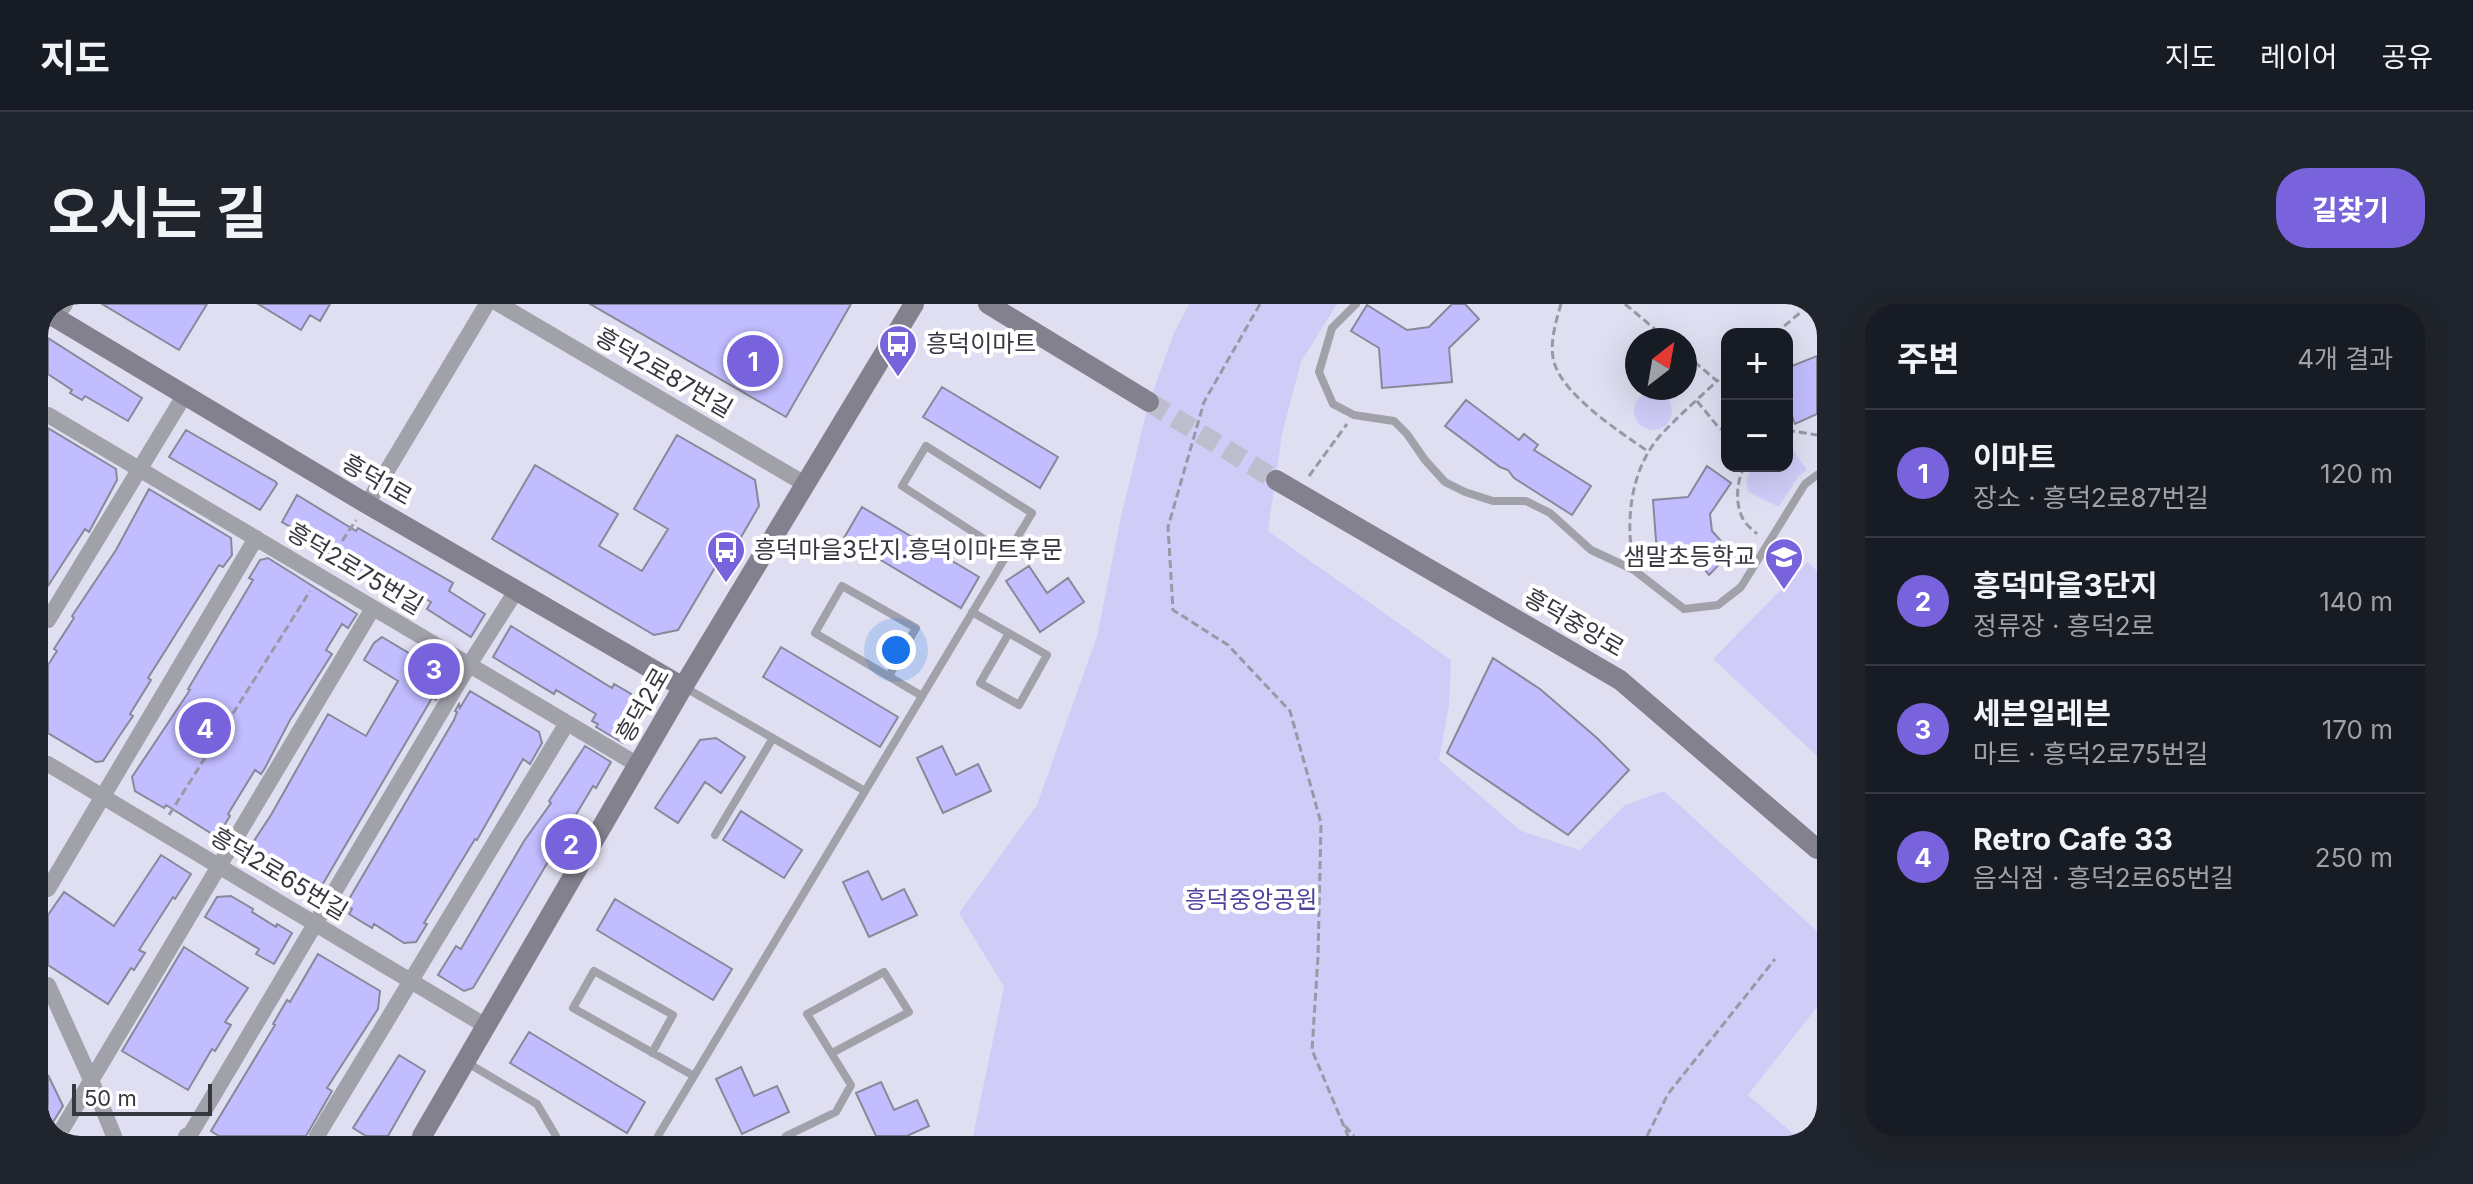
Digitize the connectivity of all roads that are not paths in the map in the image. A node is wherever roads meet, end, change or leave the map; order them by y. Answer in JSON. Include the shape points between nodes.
{"nodes":[{"id":1,"x":487,"y":304,"type":"edge"},
{"id":2,"x":499,"y":304,"type":"edge"},
{"id":3,"x":914,"y":304,"type":"edge"},
{"id":4,"x":988,"y":304,"type":"edge"},
{"id":5,"x":1356,"y":304,"type":"edge"},
{"id":6,"x":56,"y":312,"type":"edge"},
{"id":7,"x":184,"y":396,"type":"junction"},
{"id":8,"x":1149,"y":402,"type":"tunnel mouth"},
{"id":9,"x":48,"y":415,"type":"edge"},
{"id":10,"x":139,"y":469,"type":"junction"},
{"id":11,"x":1817,"y":475,"type":"edge"},
{"id":12,"x":1276,"y":480,"type":"tunnel mouth"},
{"id":13,"x":805,"y":484,"type":"junction"},
{"id":14,"x":367,"y":504,"type":"junction"},
{"id":15,"x":256,"y":538,"type":"junction"},
{"id":16,"x":1007,"y":554,"type":"junction"},
{"id":17,"x":516,"y":591,"type":"junction"},
{"id":18,"x":373,"y":608,"type":"junction"},
{"id":19,"x":972,"y":612,"type":"junction"},
{"id":20,"x":48,"y":620,"type":"edge"},
{"id":21,"x":1009,"y":633,"type":"junction"},
{"id":22,"x":469,"y":665,"type":"junction"},
{"id":23,"x":889,"y":676,"type":"junction"},
{"id":24,"x":683,"y":687,"type":"junction"},
{"id":25,"x":922,"y":696,"type":"junction"},
{"id":26,"x":567,"y":723,"type":"junction"},
{"id":27,"x":773,"y":738,"type":"junction"},
{"id":28,"x":48,"y":764,"type":"edge"},
{"id":29,"x":638,"y":765,"type":"junction"},
{"id":30,"x":865,"y":791,"type":"junction"},
{"id":31,"x":102,"y":796,"type":"junction"},
{"id":32,"x":715,"y":835,"type":"dead end"},
{"id":33,"x":1817,"y":849,"type":"edge"},
{"id":34,"x":218,"y":866,"type":"junction"},
{"id":35,"x":48,"y":889,"type":"edge"},
{"id":36,"x":316,"y":924,"type":"junction"},
{"id":37,"x":410,"y":981,"type":"junction"},
{"id":38,"x":48,"y":985,"type":"edge"},
{"id":39,"x":486,"y":1026,"type":"junction"},
{"id":40,"x":652,"y":1053,"type":"junction"},
{"id":41,"x":832,"y":1053,"type":"junction"},
{"id":42,"x":466,"y":1061,"type":"junction"},
{"id":43,"x":694,"y":1076,"type":"junction"},
{"id":44,"x":92,"y":1082,"type":"junction"},
{"id":45,"x":58,"y":1136,"type":"edge"},
{"id":46,"x":114,"y":1136,"type":"edge"},
{"id":47,"x":186,"y":1136,"type":"edge"},
{"id":48,"x":317,"y":1136,"type":"edge"},
{"id":49,"x":422,"y":1136,"type":"edge"},
{"id":50,"x":556,"y":1136,"type":"edge"},
{"id":51,"x":658,"y":1136,"type":"edge"},
{"id":52,"x":786,"y":1136,"type":"edge"}],
"edges":[{"from":1,"to":14,"type":"street"},
{"from":2,"to":13,"type":"street","name":"흥덕2로87번길"},
{"from":3,"to":13,"type":"street","name":"흥덕2로"},
{"from":4,"to":8,"type":"street"},
{"from":5,"to":11,"type":"lane","via":[[1332,328],[1319,372],[1333,404],[1354,415],[1394,421],[1445,482],[1493,501],[1526,501],[1550,513],[1591,550],[1634,570],[1684,609],[1718,605],[1741,587],[1805,484]]},
{"from":6,"to":7,"type":"street","name":"흥덕1로"},
{"from":7,"to":10,"type":"street"},
{"from":7,"to":14,"type":"street","name":"흥덕1로"},
{"from":9,"to":10,"type":"street","name":"흥덕2로75번길"},
{"from":10,"to":15,"type":"street","name":"흥덕2로75번길"},
{"from":10,"to":20,"type":"street"},
{"from":12,"to":33,"type":"street","name":"흥덕중앙로","via":[[1620,680]]},
{"from":13,"to":24,"type":"street","name":"흥덕2로"},
{"from":14,"to":17,"type":"street","name":"흥덕1로"},
{"from":15,"to":18,"type":"street","name":"흥덕2로75번길"},
{"from":15,"to":31,"type":"street"},
{"from":16,"to":16,"type":"lane","via":[[902,486],[926,446],[1032,513]]},
{"from":16,"to":19,"type":"lane"},
{"from":17,"to":22,"type":"street"},
{"from":17,"to":24,"type":"street","name":"흥덕1로"},
{"from":18,"to":22,"type":"street","name":"흥덕2로75번길"},
{"from":18,"to":34,"type":"street"},
{"from":19,"to":21,"type":"lane"},
{"from":19,"to":25,"type":"lane"},
{"from":21,"to":21,"type":"lane","via":[[1047,655],[1019,705],[980,683]]},
{"from":22,"to":26,"type":"street","name":"흥덕2로75번길"},
{"from":22,"to":36,"type":"street"},
{"from":23,"to":23,"type":"lane","via":[[815,633],[842,586],[916,628]]},
{"from":23,"to":25,"type":"lane"},
{"from":24,"to":27,"type":"lane"},
{"from":24,"to":29,"type":"street","name":"흥덕2로"},
{"from":25,"to":30,"type":"lane"},
{"from":26,"to":29,"type":"street","name":"흥덕2로75번길"},
{"from":26,"to":37,"type":"street"},
{"from":27,"to":30,"type":"lane"},
{"from":27,"to":32,"type":"lane"},
{"from":28,"to":31,"type":"street","name":"흥덕2로65번길"},
{"from":29,"to":39,"type":"street","name":"흥덕2로"},
{"from":30,"to":43,"type":"lane"},
{"from":31,"to":34,"type":"street","name":"흥덕2로65번길"},
{"from":31,"to":35,"type":"street"},
{"from":34,"to":36,"type":"street","name":"흥덕2로65번길"},
{"from":34,"to":44,"type":"street"},
{"from":36,"to":37,"type":"street","name":"흥덕2로65번길"},
{"from":36,"to":47,"type":"street"},
{"from":37,"to":39,"type":"street","name":"흥덕2로65번길"},
{"from":37,"to":48,"type":"street"},
{"from":38,"to":44,"type":"street"},
{"from":39,"to":42,"type":"street","name":"흥덕2로"},
{"from":40,"to":40,"type":"lane","via":[[573,1008],[594,971],[673,1015]]},
{"from":40,"to":43,"type":"lane"},
{"from":41,"to":41,"type":"lane","via":[[807,1014],[884,972],[909,1012]]},
{"from":41,"to":52,"type":"lane","via":[[851,1085],[836,1112]]},
{"from":42,"to":49,"type":"street","name":"흥덕2로"},
{"from":42,"to":50,"type":"lane","via":[[537,1104]]},
{"from":43,"to":51,"type":"lane"},
{"from":44,"to":45,"type":"street"},
{"from":44,"to":46,"type":"street"}]}
